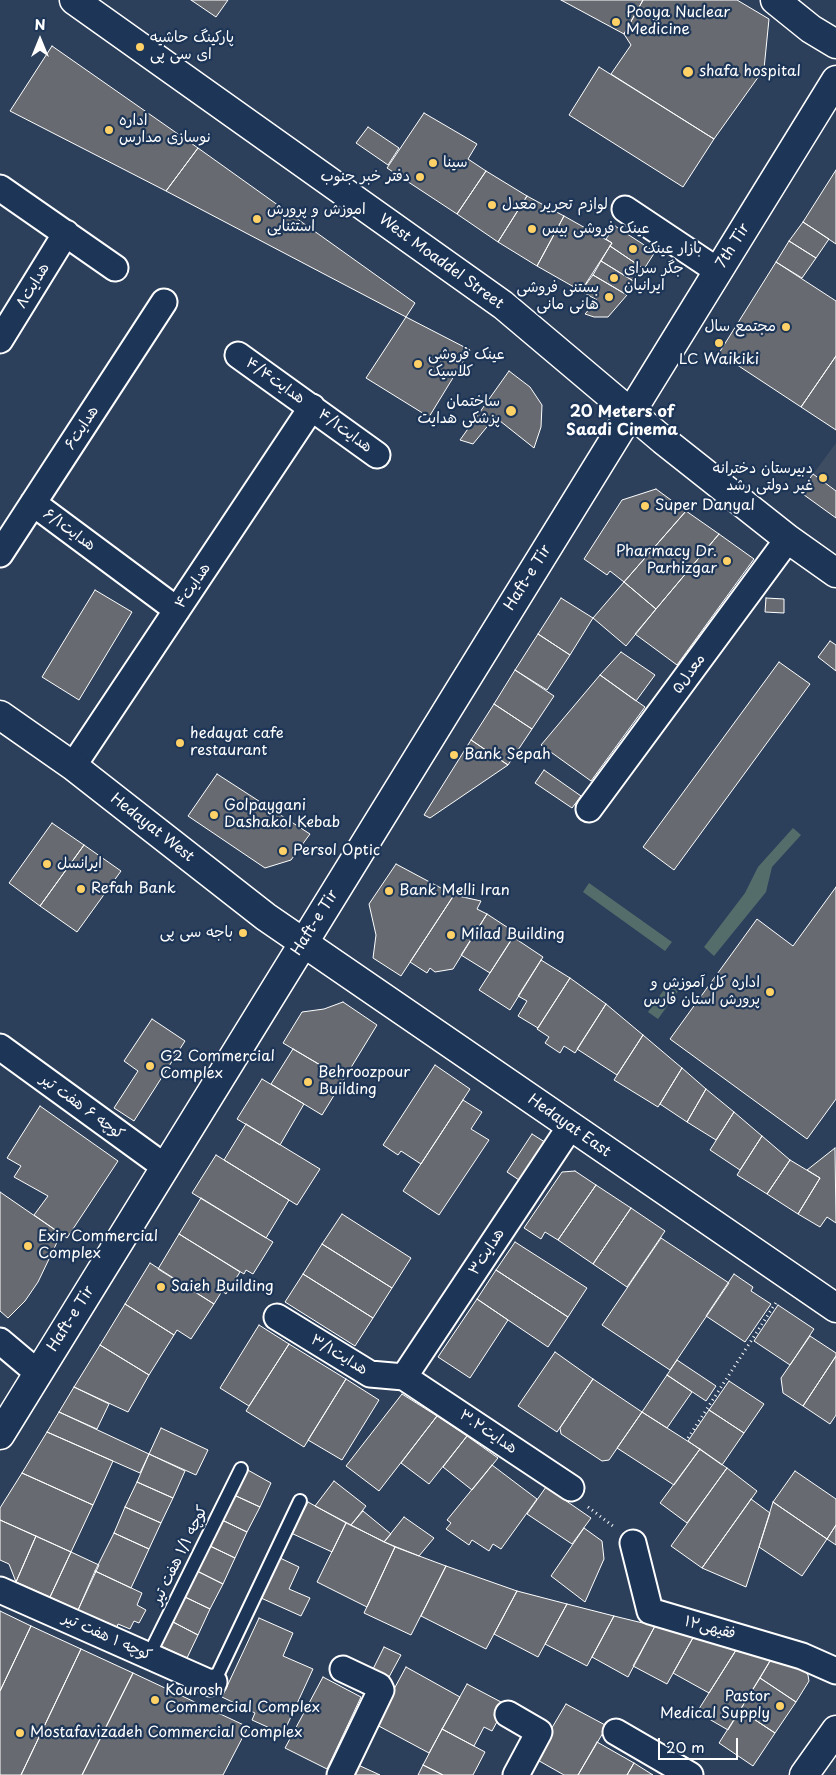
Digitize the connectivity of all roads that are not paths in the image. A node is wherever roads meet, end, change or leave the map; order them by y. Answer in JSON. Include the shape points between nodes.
{"nodes":[{"id":1,"x":74,"y":0,"type":"edge"},
{"id":2,"x":775,"y":0,"type":"edge"},
{"id":3,"x":836,"y":44,"type":"edge"},
{"id":4,"x":836,"y":80,"type":"edge"},
{"id":5,"x":0,"y":188,"type":"edge"},
{"id":6,"x":625,"y":209,"type":"dead end"},
{"id":7,"x":66,"y":233,"type":"junction"},
{"id":8,"x":115,"y":268,"type":"dead end"},
{"id":9,"x":718,"y":271,"type":"junction"},
{"id":10,"x":164,"y":302,"type":"dead end"},
{"id":11,"x":0,"y":340,"type":"edge"},
{"id":12,"x":238,"y":355,"type":"dead end"},
{"id":13,"x":312,"y":407,"type":"junction"},
{"id":14,"x":630,"y":411,"type":"junction"},
{"id":15,"x":377,"y":455,"type":"dead end"},
{"id":16,"x":33,"y":504,"type":"junction"},
{"id":17,"x":788,"y":539,"type":"junction"},
{"id":18,"x":0,"y":554,"type":"edge"},
{"id":19,"x":836,"y":573,"type":"edge"},
{"id":20,"x":177,"y":610,"type":"junction"},
{"id":21,"x":0,"y":715,"type":"edge"},
{"id":22,"x":73,"y":766,"type":"junction"},
{"id":23,"x":590,"y":809,"type":"dead end"},
{"id":24,"x":304,"y":942,"type":"junction"},
{"id":25,"x":0,"y":1047,"type":"edge"},
{"id":26,"x":570,"y":1127,"type":"junction"},
{"id":27,"x":165,"y":1168,"type":"junction"},
{"id":28,"x":836,"y":1308,"type":"edge"},
{"id":29,"x":277,"y":1318,"type":"dead end"},
{"id":30,"x":0,"y":1341,"type":"edge"},
{"id":31,"x":38,"y":1373,"type":"junction"},
{"id":32,"x":404,"y":1376,"type":"junction"},
{"id":33,"x":0,"y":1435,"type":"edge"},
{"id":34,"x":241,"y":1469,"type":"dead end"},
{"id":35,"x":571,"y":1488,"type":"road end"},
{"id":36,"x":300,"y":1501,"type":"dead end"},
{"id":37,"x":632,"y":1543,"type":"road end"},
{"id":38,"x":0,"y":1590,"type":"edge"},
{"id":39,"x":148,"y":1655,"type":"junction"},
{"id":40,"x":343,"y":1669,"type":"dead end"},
{"id":41,"x":836,"y":1671,"type":"edge"},
{"id":42,"x":214,"y":1682,"type":"joint"},
{"id":43,"x":508,"y":1714,"type":"dead end"},
{"id":44,"x":616,"y":1732,"type":"dead end"},
{"id":45,"x":832,"y":1745,"type":"edge"},
{"id":46,"x":340,"y":1775,"type":"edge"},
{"id":47,"x":516,"y":1775,"type":"edge"},
{"id":48,"x":690,"y":1775,"type":"edge"},
{"id":49,"x":804,"y":1775,"type":"edge"}],
"edges":[{"from":1,"to":14,"type":"street","name":"West Moaddel Street","via":[[503,305]]},
{"from":2,"to":3,"type":"street"},
{"from":4,"to":9,"type":"street","name":"7th Tir"},
{"from":5,"to":7,"type":"street"},
{"from":6,"to":9,"type":"street"},
{"from":7,"to":8,"type":"street"},
{"from":7,"to":11,"type":"street","name":"هدایت۸"},
{"from":9,"to":14,"type":"street","name":"7th Tir"},
{"from":10,"to":16,"type":"street","name":"هدایت۶"},
{"from":12,"to":13,"type":"street","name":"هدایت۴/۴"},
{"from":13,"to":15,"type":"street","name":"هدایت۴/۱"},
{"from":13,"to":20,"type":"street","name":"هدایت۴"},
{"from":14,"to":17,"type":"street","name":"West Moaddel Street"},
{"from":14,"to":24,"type":"street","name":"Haft-e Tir"},
{"from":16,"to":18,"type":"street","name":"هدایت۶"},
{"from":16,"to":20,"type":"street","name":"هدایت۶/۱"},
{"from":17,"to":19,"type":"street","name":"West Moaddel Street"},
{"from":17,"to":23,"type":"street","name":"معدل۵"},
{"from":20,"to":22,"type":"street","name":"هدایت۴"},
{"from":21,"to":22,"type":"street","name":"Hedayat West"},
{"from":22,"to":24,"type":"street","name":"Hedayat West","via":[[266,917]]},
{"from":24,"to":26,"type":"street","name":"Hedayat East"},
{"from":24,"to":27,"type":"street","name":"Haft-e Tir"},
{"from":25,"to":27,"type":"street","name":"کوچه ۶ هفت تیر"},
{"from":26,"to":28,"type":"street","name":"Hedayat East"},
{"from":26,"to":32,"type":"street","name":"هدایت۳"},
{"from":27,"to":31,"type":"street","name":"Haft-e Tir"},
{"from":29,"to":32,"type":"street","name":"هدایت۳/۱","via":[[370,1374]]},
{"from":30,"to":31,"type":"street"},
{"from":31,"to":33,"type":"street","name":"Haft-e Tir"},
{"from":32,"to":35,"type":"street","name":"هدایت۳.۲"},
{"from":34,"to":39,"type":"lane","name":"کوچه ۱/۱ هفت تیر"},
{"from":36,"to":42,"type":"lane"},
{"from":37,"to":41,"type":"street","name":"فقیهی۱۲","via":[[650,1611],[802,1656]]},
{"from":38,"to":39,"type":"street","name":"کوچه ۱ هفت تیر"},
{"from":39,"to":42,"type":"street","name":"کوچه ۱ هفت تیر"},
{"from":40,"to":46,"type":"street","via":[[379,1686],[381,1690]]},
{"from":43,"to":47,"type":"street","via":[[539,1732]]},
{"from":44,"to":48,"type":"street"},
{"from":45,"to":49,"type":"street"}]}
